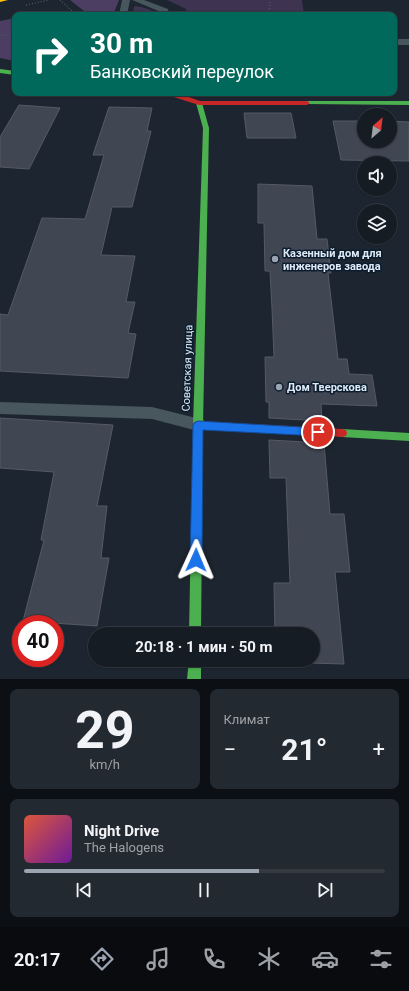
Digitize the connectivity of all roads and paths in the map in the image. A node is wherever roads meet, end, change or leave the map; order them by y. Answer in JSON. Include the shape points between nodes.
{"nodes":[{"id":1,"x":6,"y":0,"type":"edge"},
{"id":2,"x":60,"y":0,"type":"edge"},
{"id":3,"x":126,"y":0,"type":"edge"},
{"id":4,"x":136,"y":0,"type":"edge"},
{"id":5,"x":270,"y":0,"type":"edge"},
{"id":6,"x":0,"y":1,"type":"edge"},
{"id":7,"x":74,"y":12,"type":"edge"},
{"id":8,"x":124,"y":12,"type":"edge"},
{"id":9,"x":165,"y":12,"type":"edge"},
{"id":10,"x":269,"y":12,"type":"edge"},
{"id":11,"x":0,"y":35,"type":"edge"},
{"id":12,"x":12,"y":35,"type":"edge"},
{"id":13,"x":397,"y":42,"type":"edge"},
{"id":14,"x":409,"y":42,"type":"edge"},
{"id":15,"x":0,"y":71,"type":"edge"},
{"id":16,"x":12,"y":72,"type":"edge"},
{"id":17,"x":180,"y":96,"type":"edge"},
{"id":18,"x":199,"y":103,"type":"junction"},
{"id":19,"x":409,"y":103,"type":"edge"},
{"id":20,"x":0,"y":408,"type":"edge"},
{"id":21,"x":198,"y":425,"type":"junction"},
{"id":22,"x":409,"y":437,"type":"edge"},
{"id":23,"x":195,"y":627,"type":"edge"},
{"id":24,"x":195,"y":667,"type":"edge"},
{"id":25,"x":194,"y":679,"type":"edge"}],
"edges":[{"from":1,"to":6,"type":"street"},
{"from":2,"to":7,"type":"path"},
{"from":3,"to":8,"type":"lane"},
{"from":4,"to":9,"type":"lane"},
{"from":5,"to":10,"type":"path"},
{"from":11,"to":12,"type":"path"},
{"from":13,"to":14,"type":"lane"},
{"from":15,"to":16,"type":"street"},
{"from":17,"to":18,"type":"street"},
{"from":18,"to":19,"type":"street"},
{"from":18,"to":21,"type":"street","name":"Советская улица","via":[[206,128]]},
{"from":20,"to":21,"type":"lane","via":[[152,413]]},
{"from":21,"to":22,"type":"street"},
{"from":21,"to":23,"type":"street","name":"Советская улица"},
{"from":24,"to":25,"type":"street"}]}
